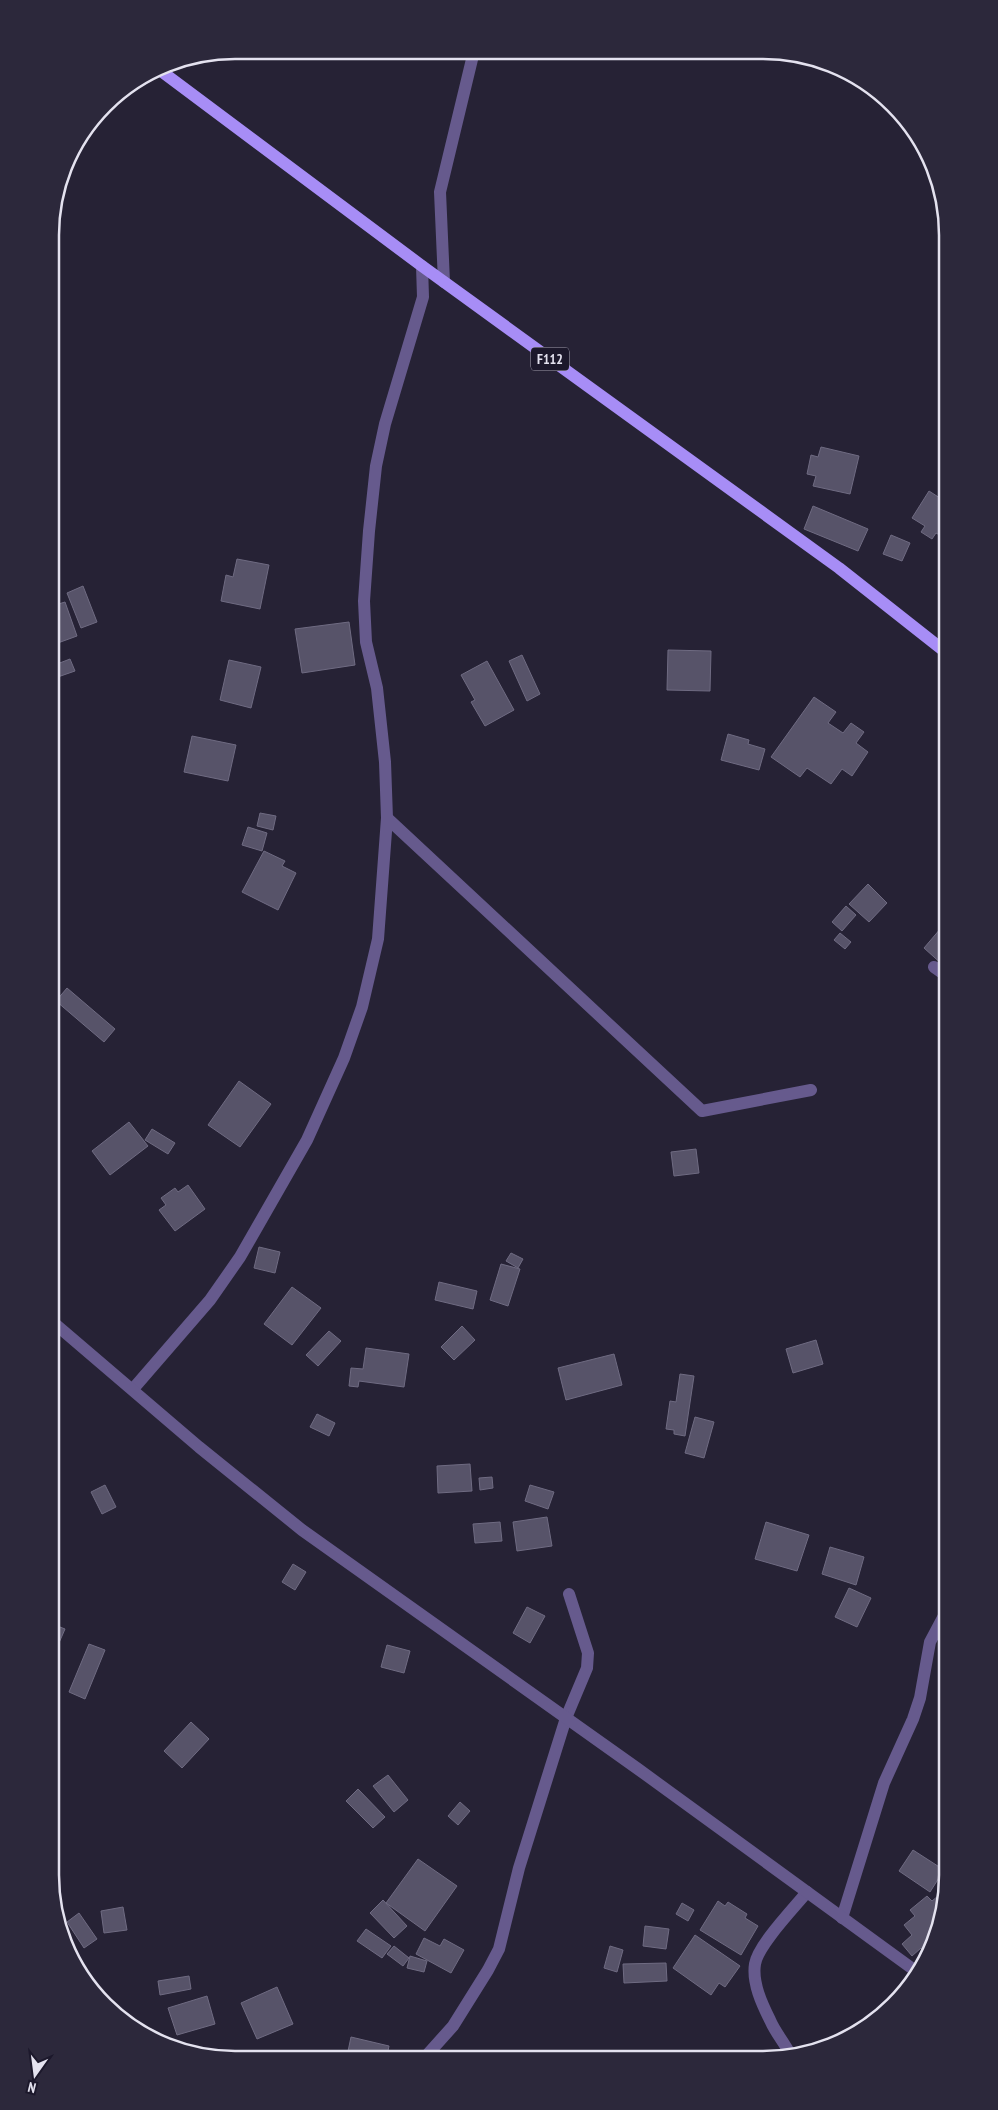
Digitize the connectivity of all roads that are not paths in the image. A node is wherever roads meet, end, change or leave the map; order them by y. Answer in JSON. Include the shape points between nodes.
{"nodes":[{"id":1,"x":472,"y":59,"type":"edge"},
{"id":2,"x":164,"y":73,"type":"edge"},
{"id":3,"x":422,"y":266,"type":"junction"},
{"id":4,"x":444,"y":282,"type":"junction"},
{"id":5,"x":939,"y":647,"type":"edge"},
{"id":6,"x":387,"y":818,"type":"junction"},
{"id":7,"x":812,"y":1090,"type":"dead end"},
{"id":8,"x":59,"y":1327,"type":"edge"},
{"id":9,"x":133,"y":1389,"type":"junction"},
{"id":10,"x":569,"y":1594,"type":"dead end"},
{"id":11,"x":939,"y":1625,"type":"edge"},
{"id":12,"x":566,"y":1718,"type":"junction"},
{"id":13,"x":807,"y":1892,"type":"junction"},
{"id":14,"x":842,"y":1918,"type":"junction"},
{"id":15,"x":913,"y":1968,"type":"edge"},
{"id":16,"x":787,"y":2050,"type":"edge"},
{"id":17,"x":430,"y":2051,"type":"edge"}],
"edges":[{"from":1,"to":4,"type":"street","via":[[440,192]]},
{"from":2,"to":3,"type":"main road","number":"F112"},
{"from":3,"to":4,"type":"main road","number":"F112"},
{"from":3,"to":6,"type":"street","via":[[422,297],[376,466],[364,601],[366,642],[377,688],[385,762]]},
{"from":4,"to":5,"type":"main road","number":"F112","via":[[840,568]]},
{"from":6,"to":7,"type":"street","via":[[702,1111]]},
{"from":6,"to":9,"type":"street","via":[[378,939],[362,1007],[344,1058],[307,1140],[240,1257],[210,1300]]},
{"from":8,"to":9,"type":"street"},
{"from":9,"to":12,"type":"street","via":[[302,1530]]},
{"from":10,"to":12,"type":"street","via":[[588,1652],[587,1668]]},
{"from":11,"to":14,"type":"street","via":[[930,1642],[920,1698],[884,1783]]},
{"from":12,"to":13,"type":"street"},
{"from":12,"to":17,"type":"street","via":[[519,1868],[499,1949],[453,2026]]},
{"from":13,"to":14,"type":"street"},
{"from":13,"to":16,"type":"street","via":[[765,1944],[755,1963],[755,1981],[760,1997],[770,2022]]},
{"from":14,"to":15,"type":"street"}]}
